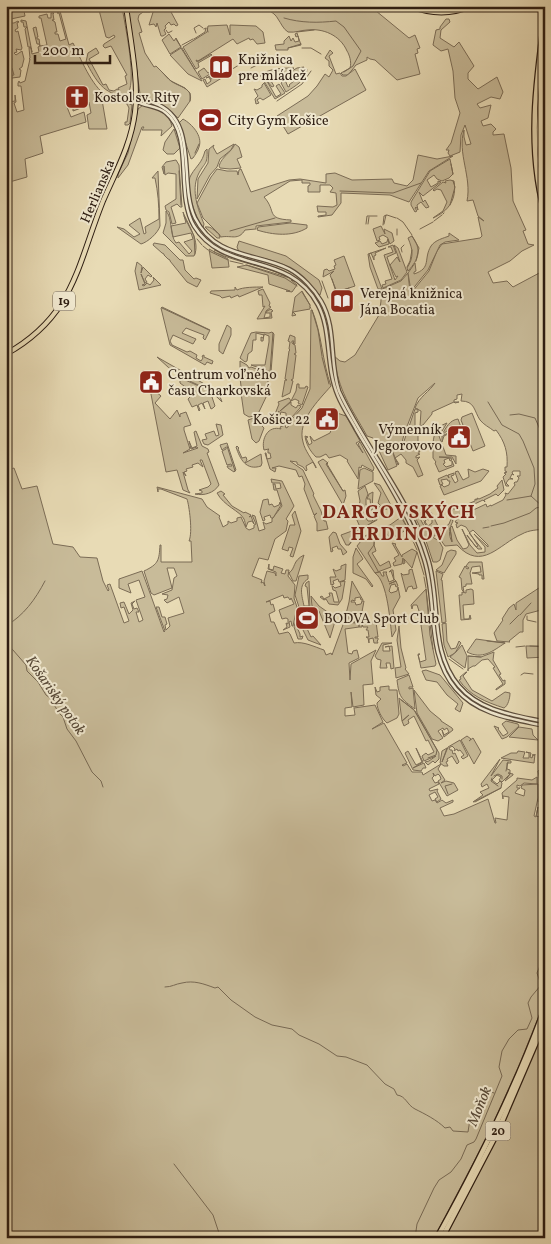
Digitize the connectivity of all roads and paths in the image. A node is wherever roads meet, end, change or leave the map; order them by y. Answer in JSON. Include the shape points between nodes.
{"nodes":[{"id":1,"x":126,"y":6,"type":"edge"},
{"id":2,"x":410,"y":6,"type":"edge"},
{"id":3,"x":423,"y":6,"type":"edge"},
{"id":4,"x":459,"y":6,"type":"edge"},
{"id":5,"x":471,"y":6,"type":"edge"},
{"id":6,"x":545,"y":17,"type":"edge"},
{"id":7,"x":545,"y":56,"type":"edge"},
{"id":8,"x":539,"y":76,"type":"junction"},
{"id":9,"x":135,"y":86,"type":"junction"},
{"id":10,"x":537,"y":91,"type":"junction"},
{"id":11,"x":144,"y":100,"type":"junction"},
{"id":12,"x":136,"y":101,"type":"junction"},
{"id":13,"x":144,"y":104,"type":"junction"},
{"id":14,"x":136,"y":110,"type":"junction"},
{"id":15,"x":539,"y":114,"type":"junction"},
{"id":16,"x":173,"y":119,"type":"junction"},
{"id":17,"x":545,"y":120,"type":"edge"},
{"id":18,"x":538,"y":131,"type":"junction"},
{"id":19,"x":545,"y":194,"type":"edge"},
{"id":20,"x":545,"y":213,"type":"edge"},
{"id":21,"x":6,"y":354,"type":"edge"},
{"id":22,"x":366,"y":443,"type":"junction"},
{"id":23,"x":545,"y":722,"type":"edge"},
{"id":24,"x":545,"y":726,"type":"edge"},
{"id":25,"x":545,"y":1008,"type":"edge"},
{"id":26,"x":545,"y":1021,"type":"edge"},
{"id":27,"x":437,"y":1238,"type":"edge"},
{"id":28,"x":442,"y":1238,"type":"edge"}],
"edges":[{"from":1,"to":9,"type":"main road","name":"Herlianska","number":"19"},
{"from":2,"to":5,"type":"main road","via":[[442,13]]},
{"from":3,"to":4,"type":"main road"},
{"from":6,"to":8,"type":"highway"},
{"from":7,"to":15,"type":"highway"},
{"from":8,"to":10,"type":"highway"},
{"from":8,"to":10,"type":"highway","via":[[532,82]]},
{"from":9,"to":11,"type":"street"},
{"from":9,"to":12,"type":"main road","name":"Herlianska","number":"19"},
{"from":10,"to":20,"type":"highway","via":[[534,151]]},
{"from":11,"to":12,"type":"street"},
{"from":11,"to":16,"type":"street","via":[[163,107]]},
{"from":12,"to":13,"type":"street"},
{"from":12,"to":14,"type":"main road","name":"Herlianska","number":"19"},
{"from":13,"to":14,"type":"street"},
{"from":13,"to":16,"type":"street","via":[[162,110]]},
{"from":14,"to":21,"type":"main road","name":"Herlianska","number":"19","via":[[125,154],[71,289],[43,326]]},
{"from":15,"to":17,"type":"highway"},
{"from":15,"to":18,"type":"highway"},
{"from":16,"to":22,"type":"street","via":[[185,148],[190,204],[200,227],[212,240],[229,250],[289,269],[314,292],[326,311],[335,377]]},
{"from":17,"to":18,"type":"highway"},
{"from":18,"to":19,"type":"highway"},
{"from":22,"to":23,"type":"street","via":[[408,512],[426,552],[434,586],[440,642],[451,675],[477,702]]},
{"from":22,"to":24,"type":"street","via":[[421,549],[428,574],[437,649],[448,678],[466,699],[482,710]]},
{"from":25,"to":27,"type":"highway","number":"20","via":[[498,1121]]},
{"from":26,"to":28,"type":"highway","number":"20","via":[[501,1125]]}]}
